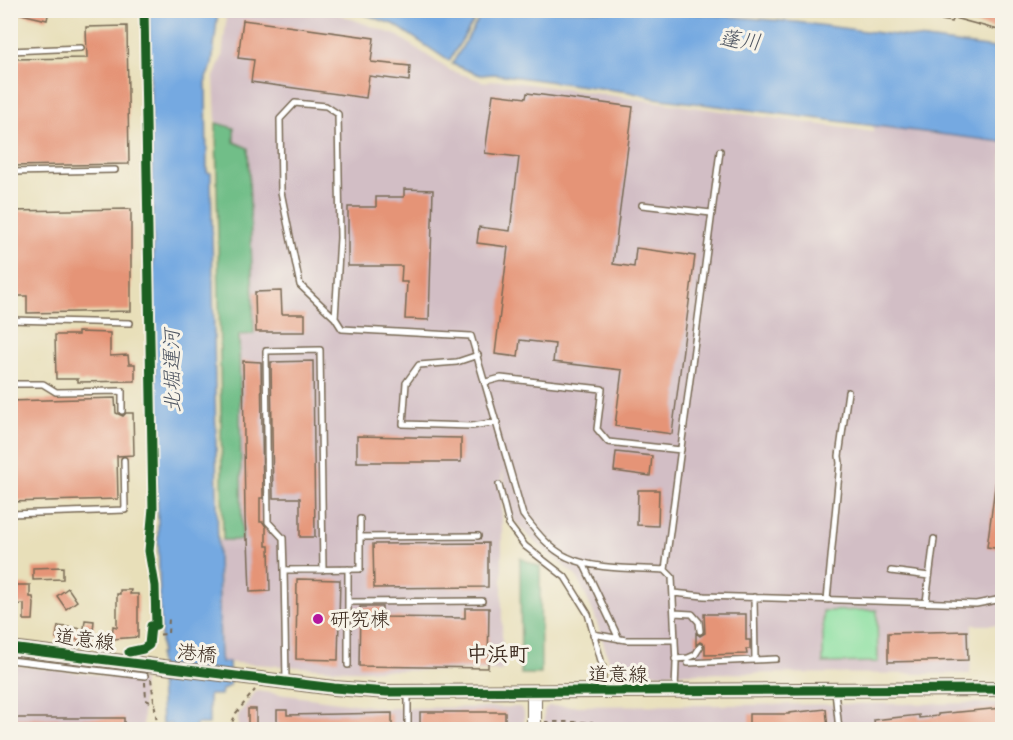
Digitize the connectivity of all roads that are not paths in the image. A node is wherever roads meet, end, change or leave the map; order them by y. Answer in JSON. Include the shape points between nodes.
{"nodes":[{"id":1,"x":81,"y":48,"type":"dead end"},
{"id":2,"x":10,"y":51,"type":"edge"},
{"id":3,"x":720,"y":151,"type":"dead end"},
{"id":4,"x":115,"y":170,"type":"dead end"},
{"id":5,"x":10,"y":172,"type":"edge"},
{"id":6,"x":642,"y":205,"type":"dead end"},
{"id":7,"x":711,"y":213,"type":"junction"},
{"id":8,"x":335,"y":318,"type":"junction"},
{"id":9,"x":10,"y":320,"type":"edge"},
{"id":10,"x":130,"y":323,"type":"dead end"},
{"id":11,"x":478,"y":355,"type":"junction"},
{"id":12,"x":486,"y":382,"type":"junction"},
{"id":13,"x":10,"y":384,"type":"edge"},
{"id":14,"x":848,"y":392,"type":"dead end"},
{"id":15,"x":122,"y":411,"type":"dead end"},
{"id":16,"x":497,"y":422,"type":"junction"},
{"id":17,"x":681,"y":450,"type":"junction"},
{"id":18,"x":124,"y":460,"type":"dead end"},
{"id":19,"x":499,"y":485,"type":"dead end"},
{"id":20,"x":10,"y":514,"type":"edge"},
{"id":21,"x":360,"y":519,"type":"dead end"},
{"id":22,"x":478,"y":536,"type":"dead end"},
{"id":23,"x":360,"y":537,"type":"junction"},
{"id":24,"x":934,"y":539,"type":"dead end"},
{"id":25,"x":583,"y":563,"type":"junction"},
{"id":26,"x":348,"y":569,"type":"junction"},
{"id":27,"x":284,"y":570,"type":"junction"},
{"id":28,"x":323,"y":570,"type":"junction"},
{"id":29,"x":665,"y":570,"type":"junction"},
{"id":30,"x":891,"y":571,"type":"dead end"},
{"id":31,"x":929,"y":576,"type":"junction"},
{"id":32,"x":673,"y":593,"type":"junction"},
{"id":33,"x":754,"y":597,"type":"junction"},
{"id":34,"x":1002,"y":599,"type":"edge"},
{"id":35,"x":827,"y":600,"type":"junction"},
{"id":36,"x":482,"y":601,"type":"dead end"},
{"id":37,"x":348,"y":602,"type":"junction"},
{"id":38,"x":926,"y":602,"type":"junction"},
{"id":39,"x":674,"y":613,"type":"junction"},
{"id":40,"x":700,"y":631,"type":"dead end"},
{"id":41,"x":593,"y":634,"type":"junction"},
{"id":42,"x":619,"y":639,"type":"junction"},
{"id":43,"x":675,"y":640,"type":"junction"},
{"id":44,"x":700,"y":647,"type":"dead end"},
{"id":45,"x":10,"y":648,"type":"edge"},
{"id":46,"x":688,"y":658,"type":"junction"},
{"id":47,"x":675,"y":659,"type":"junction"},
{"id":48,"x":776,"y":659,"type":"dead end"},
{"id":49,"x":10,"y":660,"type":"edge"},
{"id":50,"x":755,"y":660,"type":"junction"},
{"id":51,"x":348,"y":665,"type":"dead end"},
{"id":52,"x":150,"y":672,"type":"junction"},
{"id":53,"x":233,"y":675,"type":"joint"},
{"id":54,"x":286,"y":682,"type":"junction"},
{"id":55,"x":835,"y":689,"type":"junction"},
{"id":56,"x":1002,"y":689,"type":"edge"},
{"id":57,"x":408,"y":692,"type":"junction"},
{"id":58,"x":534,"y":692,"type":"junction"},
{"id":59,"x":602,"y":692,"type":"junction"},
{"id":60,"x":675,"y":692,"type":"junction"},
{"id":61,"x":538,"y":726,"type":"edge"},
{"id":62,"x":408,"y":729,"type":"edge"},
{"id":63,"x":839,"y":729,"type":"edge"}],
"edges":[{"from":1,"to":2,"type":"lane"},
{"from":3,"to":7,"type":"lane"},
{"from":4,"to":5,"type":"lane"},
{"from":6,"to":7,"type":"lane"},
{"from":7,"to":17,"type":"lane"},
{"from":8,"to":8,"type":"lane","via":[[340,238],[338,114],[326,106],[295,103],[280,119],[281,192],[300,285]]},
{"from":8,"to":11,"type":"lane","via":[[342,329],[467,334],[473,338]]},
{"from":9,"to":10,"type":"lane"},
{"from":11,"to":12,"type":"lane"},
{"from":11,"to":16,"type":"lane","via":[[457,362],[419,365],[406,382],[403,424],[472,426]]},
{"from":12,"to":16,"type":"lane"},
{"from":12,"to":17,"type":"lane","via":[[501,378],[602,389],[597,429],[608,442]]},
{"from":13,"to":15,"type":"lane","via":[[43,384],[56,392],[122,391]]},
{"from":14,"to":35,"type":"lane"},
{"from":16,"to":25,"type":"lane","via":[[523,515],[540,536],[565,556]]},
{"from":17,"to":29,"type":"lane"},
{"from":18,"to":20,"type":"lane","via":[[125,510]]},
{"from":19,"to":41,"type":"lane","via":[[509,525],[525,546],[565,577],[588,614]]},
{"from":21,"to":23,"type":"lane"},
{"from":22,"to":23,"type":"lane"},
{"from":23,"to":26,"type":"lane","via":[[360,569]]},
{"from":24,"to":31,"type":"lane"},
{"from":25,"to":29,"type":"lane"},
{"from":25,"to":42,"type":"lane"},
{"from":26,"to":28,"type":"lane"},
{"from":26,"to":37,"type":"lane"},
{"from":27,"to":28,"type":"lane"},
{"from":27,"to":28,"type":"lane","via":[[283,538],[268,522],[266,351],[320,350]]},
{"from":27,"to":54,"type":"lane"},
{"from":29,"to":32,"type":"lane","via":[[672,577]]},
{"from":30,"to":31,"type":"lane"},
{"from":31,"to":38,"type":"lane"},
{"from":32,"to":33,"type":"lane"},
{"from":32,"to":39,"type":"lane"},
{"from":33,"to":35,"type":"lane"},
{"from":33,"to":50,"type":"lane"},
{"from":34,"to":38,"type":"lane","via":[[976,604]]},
{"from":35,"to":38,"type":"lane"},
{"from":36,"to":37,"type":"lane"},
{"from":37,"to":51,"type":"lane"},
{"from":39,"to":40,"type":"lane","via":[[692,614]]},
{"from":39,"to":43,"type":"lane"},
{"from":41,"to":42,"type":"lane"},
{"from":41,"to":59,"type":"lane","via":[[603,668]]},
{"from":42,"to":43,"type":"lane"},
{"from":43,"to":47,"type":"lane"},
{"from":44,"to":46,"type":"lane"},
{"from":45,"to":52,"type":"street","name":"道意線"},
{"from":46,"to":47,"type":"lane"},
{"from":46,"to":50,"type":"lane","via":[[688,663]]},
{"from":47,"to":60,"type":"lane"},
{"from":48,"to":50,"type":"lane"},
{"from":49,"to":52,"type":"lane"},
{"from":52,"to":53,"type":"street","name":"港橋"},
{"from":53,"to":54,"type":"street","name":"道意線"},
{"from":54,"to":57,"type":"street","name":"道意線"},
{"from":55,"to":56,"type":"street","name":"道意線"},
{"from":55,"to":60,"type":"street","name":"道意線"},
{"from":55,"to":63,"type":"lane"},
{"from":57,"to":58,"type":"street","name":"道意線"},
{"from":57,"to":62,"type":"lane"},
{"from":58,"to":59,"type":"street","name":"道意線"},
{"from":58,"to":61,"type":"street"},
{"from":59,"to":60,"type":"street","name":"道意線"}]}
